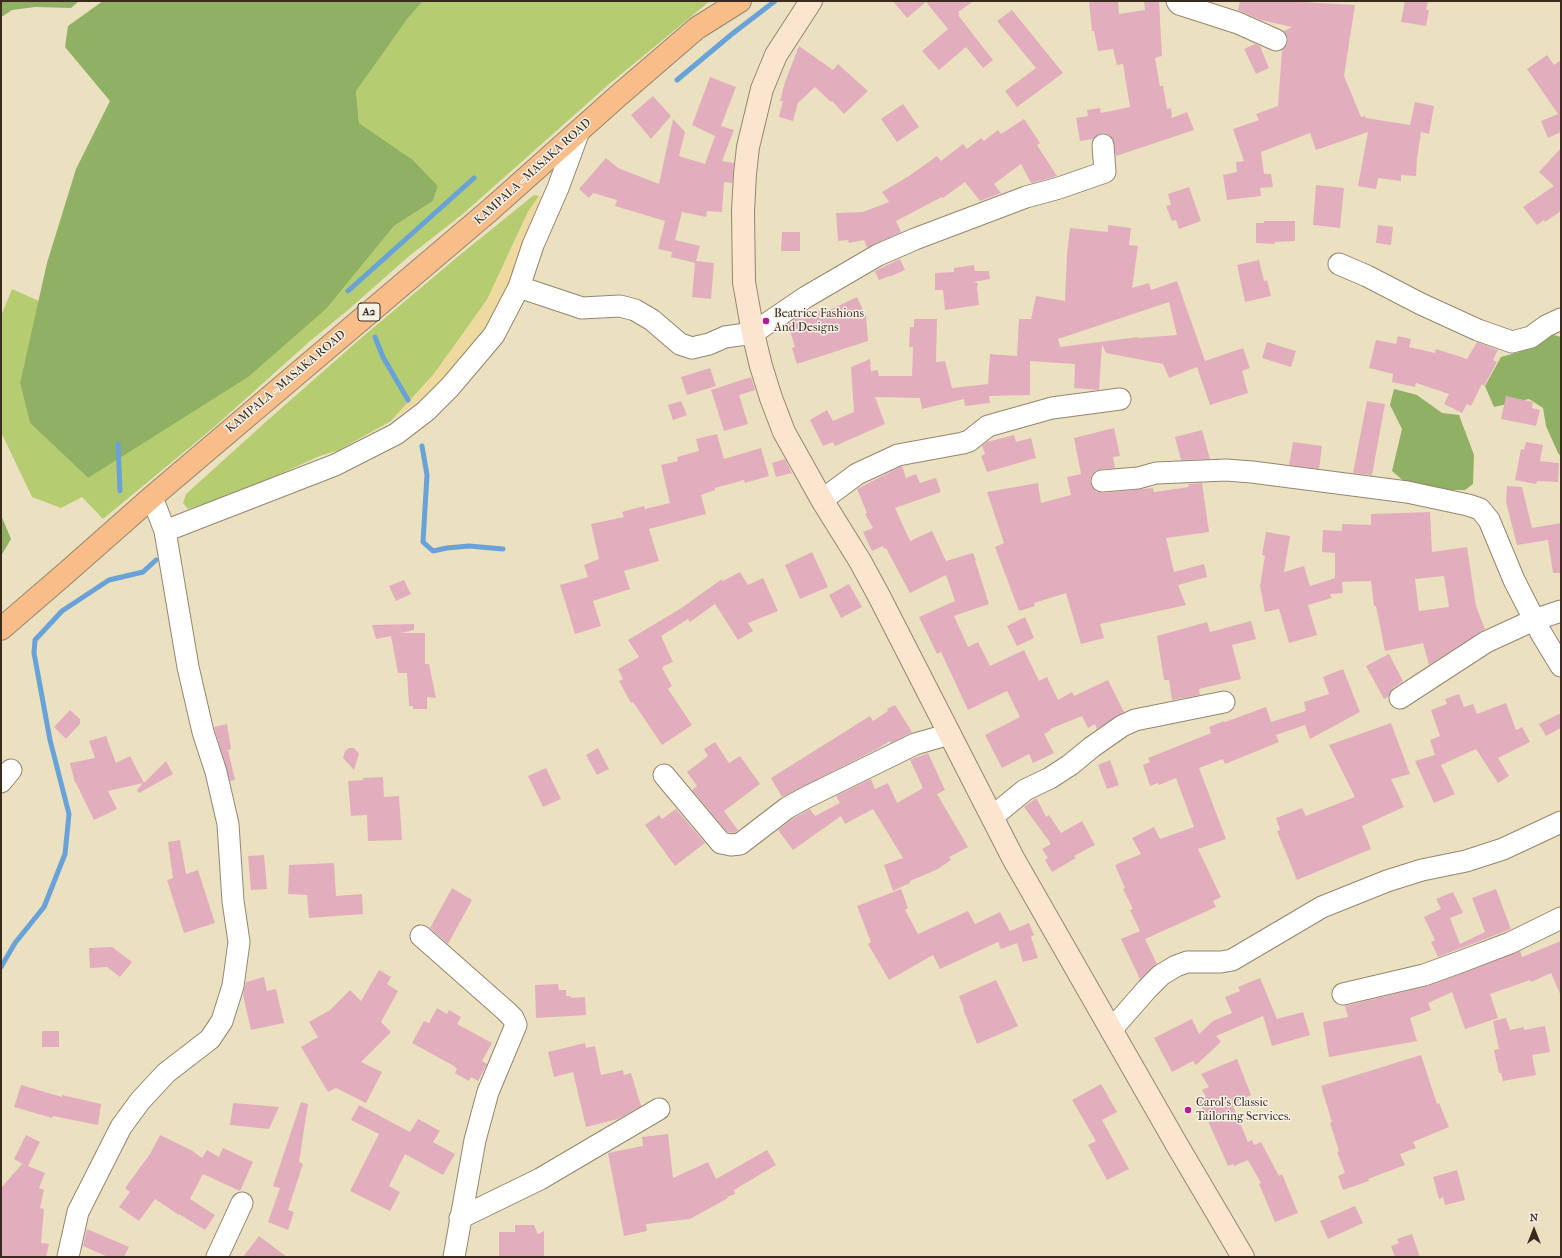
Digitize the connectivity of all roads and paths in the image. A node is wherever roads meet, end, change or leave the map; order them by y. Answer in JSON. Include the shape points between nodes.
{"nodes":[{"id":1,"x":740,"y":1,"type":"edge"},
{"id":2,"x":811,"y":1,"type":"edge"},
{"id":3,"x":1177,"y":1,"type":"edge"},
{"id":4,"x":1276,"y":40,"type":"dead end"},
{"id":5,"x":579,"y":131,"type":"junction"},
{"id":6,"x":1103,"y":145,"type":"dead end"},
{"id":7,"x":1339,"y":264,"type":"dead end"},
{"id":8,"x":519,"y":287,"type":"junction"},
{"id":9,"x":1561,"y":319,"type":"edge"},
{"id":10,"x":753,"y":334,"type":"junction"},
{"id":11,"x":1120,"y":399,"type":"dead end"},
{"id":12,"x":1102,"y":481,"type":"dead end"},
{"id":13,"x":152,"y":497,"type":"junction"},
{"id":14,"x":822,"y":500,"type":"junction"},
{"id":15,"x":166,"y":531,"type":"junction"},
{"id":16,"x":1561,"y":611,"type":"edge"},
{"id":17,"x":1534,"y":620,"type":"junction"},
{"id":18,"x":1,"y":628,"type":"edge"},
{"id":19,"x":1561,"y":666,"type":"edge"},
{"id":20,"x":1400,"y":698,"type":"dead end"},
{"id":21,"x":1224,"y":702,"type":"dead end"},
{"id":22,"x":950,"y":734,"type":"junction"},
{"id":23,"x":664,"y":775,"type":"dead end"},
{"id":24,"x":992,"y":817,"type":"junction"},
{"id":25,"x":1561,"y":822,"type":"edge"},
{"id":26,"x":1561,"y":918,"type":"edge"},
{"id":27,"x":421,"y":936,"type":"dead end"},
{"id":28,"x":1343,"y":994,"type":"dead end"},
{"id":29,"x":1112,"y":1029,"type":"junction"},
{"id":30,"x":659,"y":1109,"type":"dead end"},
{"id":31,"x":242,"y":1203,"type":"dead end"},
{"id":32,"x":460,"y":1218,"type":"junction"},
{"id":33,"x":68,"y":1257,"type":"edge"},
{"id":34,"x":217,"y":1257,"type":"edge"},
{"id":35,"x":454,"y":1257,"type":"edge"},
{"id":36,"x":1243,"y":1257,"type":"edge"}],
"edges":[{"from":1,"to":5,"type":"main road","name":"KAMPALA - MASAKA ROAD","number":"A2","via":[[697,28]]},
{"from":2,"to":10,"type":"street","via":[[776,55],[762,89],[748,147],[743,251],[744,282]]},
{"from":3,"to":4,"type":"street","via":[[1179,4],[1238,23]]},
{"from":5,"to":8,"type":"street"},
{"from":5,"to":13,"type":"main road","name":"KAMPALA - MASAKA ROAD","number":"A2","via":[[489,211]]},
{"from":6,"to":10,"type":"street","via":[[1105,172],[1026,197],[878,255],[806,297]]},
{"from":7,"to":9,"type":"street","via":[[1478,330],[1512,342],[1531,337]]},
{"from":8,"to":10,"type":"street","via":[[582,308],[620,306],[636,310],[680,344],[692,348],[725,337]]},
{"from":8,"to":15,"type":"street","via":[[494,335],[473,362],[426,411],[396,434],[335,465]]},
{"from":10,"to":14,"type":"street","via":[[761,366],[784,432]]},
{"from":11,"to":14,"type":"street","via":[[1052,408],[988,426],[963,443],[898,455],[857,474]]},
{"from":12,"to":17,"type":"street","via":[[1138,478],[1156,473],[1226,470],[1407,492],[1468,505],[1480,509],[1489,520],[1501,552]]},
{"from":13,"to":15,"type":"street"},
{"from":13,"to":18,"type":"main road","name":"KAMPALA - MASAKA ROAD","number":"A2"},
{"from":14,"to":22,"type":"street","via":[[860,561]]},
{"from":15,"to":33,"type":"street","via":[[188,667],[228,824],[233,901],[239,942],[233,986],[222,1021],[210,1039],[166,1073],[140,1101],[121,1127],[78,1212]]},
{"from":16,"to":17,"type":"street"},
{"from":17,"to":19,"type":"street"},
{"from":17,"to":20,"type":"street","via":[[1486,642]]},
{"from":21,"to":24,"type":"street","via":[[1135,720],[1122,726],[1070,765],[1025,790]]},
{"from":22,"to":23,"type":"street","via":[[915,744],[805,798],[787,808],[740,844],[722,843]]},
{"from":22,"to":24,"type":"street"},
{"from":24,"to":29,"type":"street"},
{"from":25,"to":29,"type":"street","via":[[1503,849],[1387,881],[1322,907],[1232,960],[1188,962],[1176,966],[1161,975]]},
{"from":26,"to":28,"type":"street","via":[[1510,943],[1424,975]]},
{"from":27,"to":32,"type":"street","via":[[506,1011],[516,1025],[488,1092],[475,1140]]},
{"from":29,"to":36,"type":"street"},
{"from":30,"to":32,"type":"street","via":[[540,1179]]},
{"from":31,"to":34,"type":"street"},
{"from":32,"to":35,"type":"street"}]}
